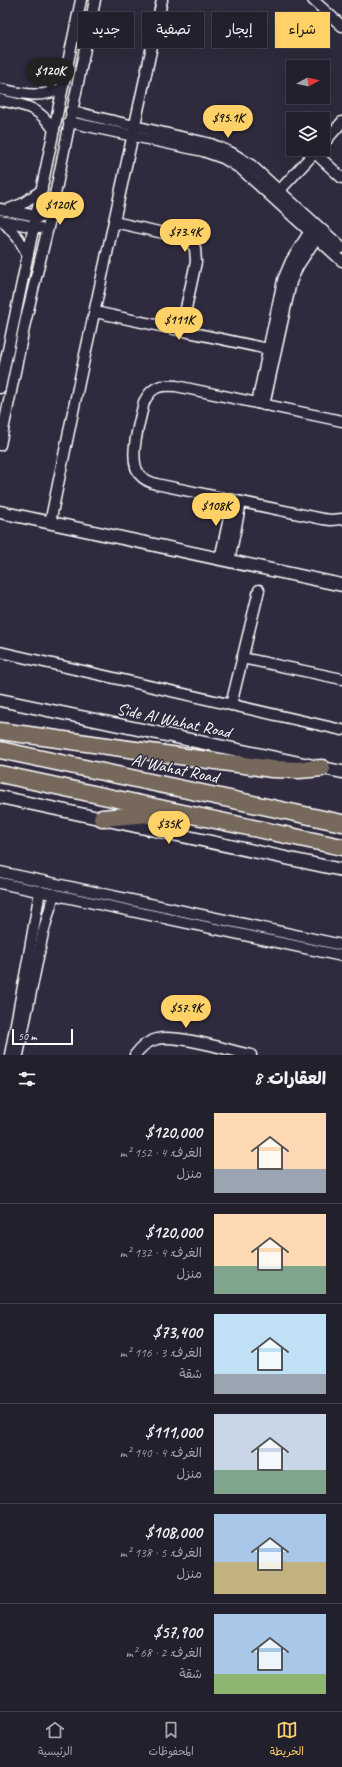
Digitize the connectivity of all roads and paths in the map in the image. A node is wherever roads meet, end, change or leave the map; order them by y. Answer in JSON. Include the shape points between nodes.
{"nodes":[{"id":1,"x":81,"y":0,"type":"edge"},
{"id":2,"x":95,"y":0,"type":"edge"},
{"id":3,"x":162,"y":0,"type":"edge"},
{"id":4,"x":313,"y":0,"type":"edge"},
{"id":5,"x":342,"y":26,"type":"edge"},
{"id":6,"x":0,"y":88,"type":"edge"},
{"id":7,"x":62,"y":88,"type":"junction"},
{"id":8,"x":0,"y":100,"type":"edge"},
{"id":9,"x":72,"y":111,"type":"junction"},
{"id":10,"x":69,"y":122,"type":"junction"},
{"id":11,"x":342,"y":122,"type":"edge"},
{"id":12,"x":54,"y":130,"type":"junction"},
{"id":13,"x":133,"y":131,"type":"junction"},
{"id":14,"x":330,"y":136,"type":"edge"},
{"id":15,"x":312,"y":156,"type":"edge"},
{"id":16,"x":322,"y":156,"type":"edge"},
{"id":17,"x":342,"y":178,"type":"edge"},
{"id":18,"x":42,"y":190,"type":"junction"},
{"id":19,"x":279,"y":191,"type":"junction"},
{"id":20,"x":4,"y":210,"type":"edge"},
{"id":21,"x":36,"y":216,"type":"junction"},
{"id":22,"x":50,"y":219,"type":"junction"},
{"id":23,"x":1,"y":220,"type":"edge"},
{"id":24,"x":114,"y":222,"type":"junction"},
{"id":25,"x":34,"y":226,"type":"junction"},
{"id":26,"x":48,"y":230,"type":"junction"},
{"id":27,"x":313,"y":234,"type":"junction"},
{"id":28,"x":342,"y":248,"type":"edge"},
{"id":29,"x":28,"y":255,"type":"junction"},
{"id":30,"x":342,"y":260,"type":"edge"},
{"id":31,"x":283,"y":300,"type":"junction"},
{"id":32,"x":94,"y":312,"type":"junction"},
{"id":33,"x":181,"y":331,"type":"junction"},
{"id":34,"x":268,"y":349,"type":"junction"},
{"id":35,"x":0,"y":388,"type":"edge"},
{"id":36,"x":260,"y":404,"type":"junction"},
{"id":37,"x":342,"y":422,"type":"edge"},
{"id":38,"x":0,"y":445,"type":"edge"},
{"id":39,"x":237,"y":501,"type":"junction"},
{"id":40,"x":0,"y":512,"type":"edge"},
{"id":41,"x":342,"y":519,"type":"edge"},
{"id":42,"x":50,"y":523,"type":"junction"},
{"id":43,"x":225,"y":560,"type":"junction"},
{"id":44,"x":342,"y":585,"type":"edge"},
{"id":45,"x":259,"y":590,"type":"dead end"},
{"id":46,"x":0,"y":652,"type":"edge"},
{"id":47,"x":242,"y":658,"type":"junction"},
{"id":48,"x":342,"y":679,"type":"edge"},
{"id":49,"x":0,"y":700,"type":"edge"},
{"id":50,"x":231,"y":705,"type":"junction"},
{"id":51,"x":342,"y":730,"type":"edge"},
{"id":52,"x":0,"y":731,"type":"edge"},
{"id":53,"x":0,"y":750,"type":"edge"},
{"id":54,"x":322,"y":768,"type":"junction"},
{"id":55,"x":342,"y":772,"type":"edge"},
{"id":56,"x":0,"y":774,"type":"edge"},
{"id":57,"x":0,"y":797,"type":"edge"},
{"id":58,"x":178,"y":812,"type":"junction"},
{"id":59,"x":102,"y":818,"type":"junction"},
{"id":60,"x":342,"y":823,"type":"edge"},
{"id":61,"x":342,"y":847,"type":"edge"},
{"id":62,"x":342,"y":870,"type":"edge"},
{"id":63,"x":0,"y":872,"type":"edge"},
{"id":64,"x":0,"y":883,"type":"edge"},
{"id":65,"x":40,"y":891,"type":"junction"},
{"id":66,"x":54,"y":894,"type":"junction"},
{"id":67,"x":342,"y":945,"type":"edge"},
{"id":68,"x":342,"y":956,"type":"edge"},
{"id":69,"x":10,"y":1055,"type":"edge"},
{"id":70,"x":18,"y":1055,"type":"edge"},
{"id":71,"x":134,"y":1055,"type":"edge"},
{"id":72,"x":251,"y":1055,"type":"edge"}],
"edges":[{"from":1,"to":7,"type":"street"},
{"from":2,"to":9,"type":"street"},
{"from":3,"to":13,"type":"street"},
{"from":4,"to":5,"type":"street"},
{"from":6,"to":7,"type":"street","via":[[37,96]]},
{"from":7,"to":12,"type":"street"},
{"from":8,"to":12,"type":"street","via":[[35,109]]},
{"from":9,"to":10,"type":"street"},
{"from":9,"to":13,"type":"street"},
{"from":10,"to":13,"type":"street"},
{"from":10,"to":22,"type":"street"},
{"from":11,"to":14,"type":"street"},
{"from":12,"to":18,"type":"street"},
{"from":13,"to":19,"type":"street","via":[[222,148],[250,165]]},
{"from":13,"to":24,"type":"street"},
{"from":13,"to":27,"type":"street","via":[[227,160],[241,169]]},
{"from":15,"to":19,"type":"street"},
{"from":16,"to":17,"type":"street"},
{"from":18,"to":20,"type":"street","via":[[22,204]]},
{"from":18,"to":21,"type":"street"},
{"from":19,"to":28,"type":"street"},
{"from":20,"to":21,"type":"street"},
{"from":21,"to":22,"type":"street"},
{"from":21,"to":25,"type":"street"},
{"from":22,"to":26,"type":"street"},
{"from":23,"to":25,"type":"street"},
{"from":23,"to":29,"type":"street","via":[[18,238]]},
{"from":24,"to":32,"type":"street"},
{"from":24,"to":33,"type":"street","via":[[186,238],[191,242],[196,262]]},
{"from":25,"to":26,"type":"street"},
{"from":25,"to":29,"type":"street"},
{"from":26,"to":38,"type":"street","via":[[25,323]]},
{"from":27,"to":30,"type":"street"},
{"from":27,"to":31,"type":"street","via":[[287,268]]},
{"from":29,"to":35,"type":"street"},
{"from":31,"to":34,"type":"street"},
{"from":31,"to":36,"type":"street"},
{"from":32,"to":33,"type":"street"},
{"from":32,"to":42,"type":"street"},
{"from":33,"to":34,"type":"street"},
{"from":34,"to":36,"type":"street"},
{"from":36,"to":37,"type":"street"},
{"from":36,"to":39,"type":"street","via":[[176,386],[155,388],[144,402],[134,456],[139,474],[156,484]]},
{"from":39,"to":41,"type":"street","via":[[331,520]]},
{"from":39,"to":43,"type":"street"},
{"from":40,"to":42,"type":"street"},
{"from":42,"to":43,"type":"street"},
{"from":43,"to":44,"type":"street"},
{"from":45,"to":47,"type":"street"},
{"from":46,"to":50,"type":"street"},
{"from":47,"to":48,"type":"street"},
{"from":47,"to":50,"type":"street"},
{"from":49,"to":54,"type":"street","name":"Side Al Wahat Road"},
{"from":50,"to":51,"type":"street"},
{"from":52,"to":54,"type":"highway","via":[[272,769]]},
{"from":53,"to":60,"type":"highway","name":"Al Wahat Road"},
{"from":54,"to":55,"type":"street","name":"Side Al Wahat Road"},
{"from":56,"to":58,"type":"highway"},
{"from":57,"to":59,"type":"street"},
{"from":58,"to":59,"type":"highway"},
{"from":58,"to":61,"type":"highway"},
{"from":59,"to":62,"type":"street"},
{"from":63,"to":67,"type":"street"},
{"from":64,"to":65,"type":"street"},
{"from":65,"to":66,"type":"street"},
{"from":65,"to":69,"type":"street"},
{"from":66,"to":68,"type":"street"},
{"from":66,"to":70,"type":"street","via":[[43,933]]},
{"from":71,"to":72,"type":"street","via":[[148,1042],[165,1038]]}]}
